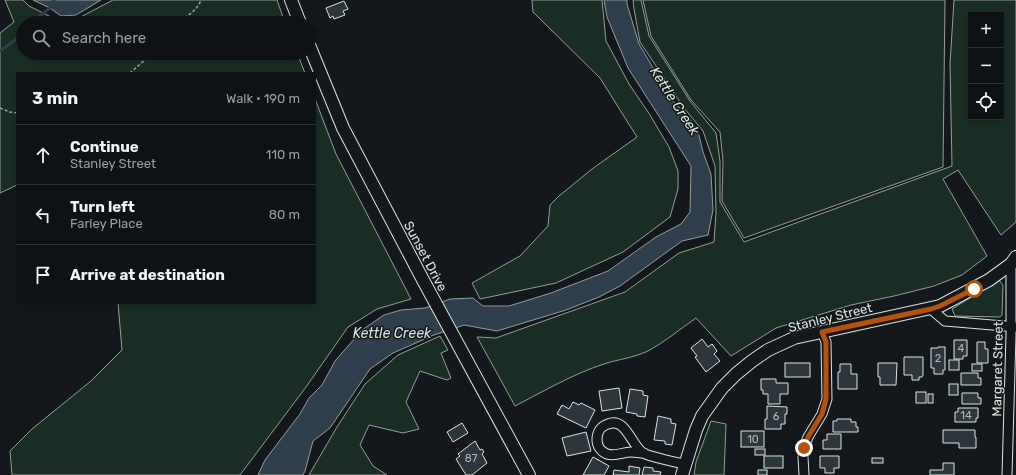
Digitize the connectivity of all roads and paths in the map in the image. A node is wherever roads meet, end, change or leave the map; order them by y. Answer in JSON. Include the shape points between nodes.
{"nodes":[{"id":1,"x":201,"y":0,"type":"edge"},
{"id":2,"x":291,"y":0,"type":"edge"},
{"id":3,"x":187,"y":16,"type":"edge"},
{"id":4,"x":297,"y":16,"type":"edge"},
{"id":5,"x":145,"y":60,"type":"edge"},
{"id":6,"x":315,"y":60,"type":"edge"},
{"id":7,"x":131,"y":72,"type":"edge"},
{"id":8,"x":0,"y":108,"type":"edge"},
{"id":9,"x":16,"y":113,"type":"edge"},
{"id":10,"x":1013,"y":260,"type":"edge"},
{"id":11,"x":931,"y":309,"type":"junction"},
{"id":12,"x":1013,"y":327,"type":"edge"},
{"id":13,"x":822,"y":332,"type":"junction"},
{"id":14,"x":644,"y":453,"type":"junction"},
{"id":15,"x":684,"y":470,"type":"edge"},
{"id":16,"x":529,"y":475,"type":"edge"},
{"id":17,"x":804,"y":475,"type":"edge"},
{"id":18,"x":1007,"y":475,"type":"edge"}],
"edges":[{"from":1,"to":3,"type":"path"},
{"from":2,"to":4,"type":"main road"},
{"from":5,"to":7,"type":"path"},
{"from":6,"to":16,"type":"main road","name":"Sunset Drive","via":[[344,128]]},
{"from":8,"to":9,"type":"path"},
{"from":10,"to":11,"type":"main road","name":"Stanley Street","via":[[998,274],[974,289]]},
{"from":10,"to":12,"type":"street","name":"Margaret Street"},
{"from":11,"to":12,"type":"street","via":[[945,321]]},
{"from":11,"to":13,"type":"main road","name":"Stanley Street"},
{"from":12,"to":18,"type":"street","name":"Margaret Street"},
{"from":13,"to":15,"type":"main road","name":"Stanley Street","via":[[794,338],[768,350],[722,388],[702,416]]},
{"from":13,"to":17,"type":"street","via":[[826,342],[826,399],[822,414],[804,448]]},
{"from":14,"to":14,"type":"street","via":[[619,424],[606,424],[598,433],[598,445],[607,454]]},
{"from":14,"to":15,"type":"street"}]}
